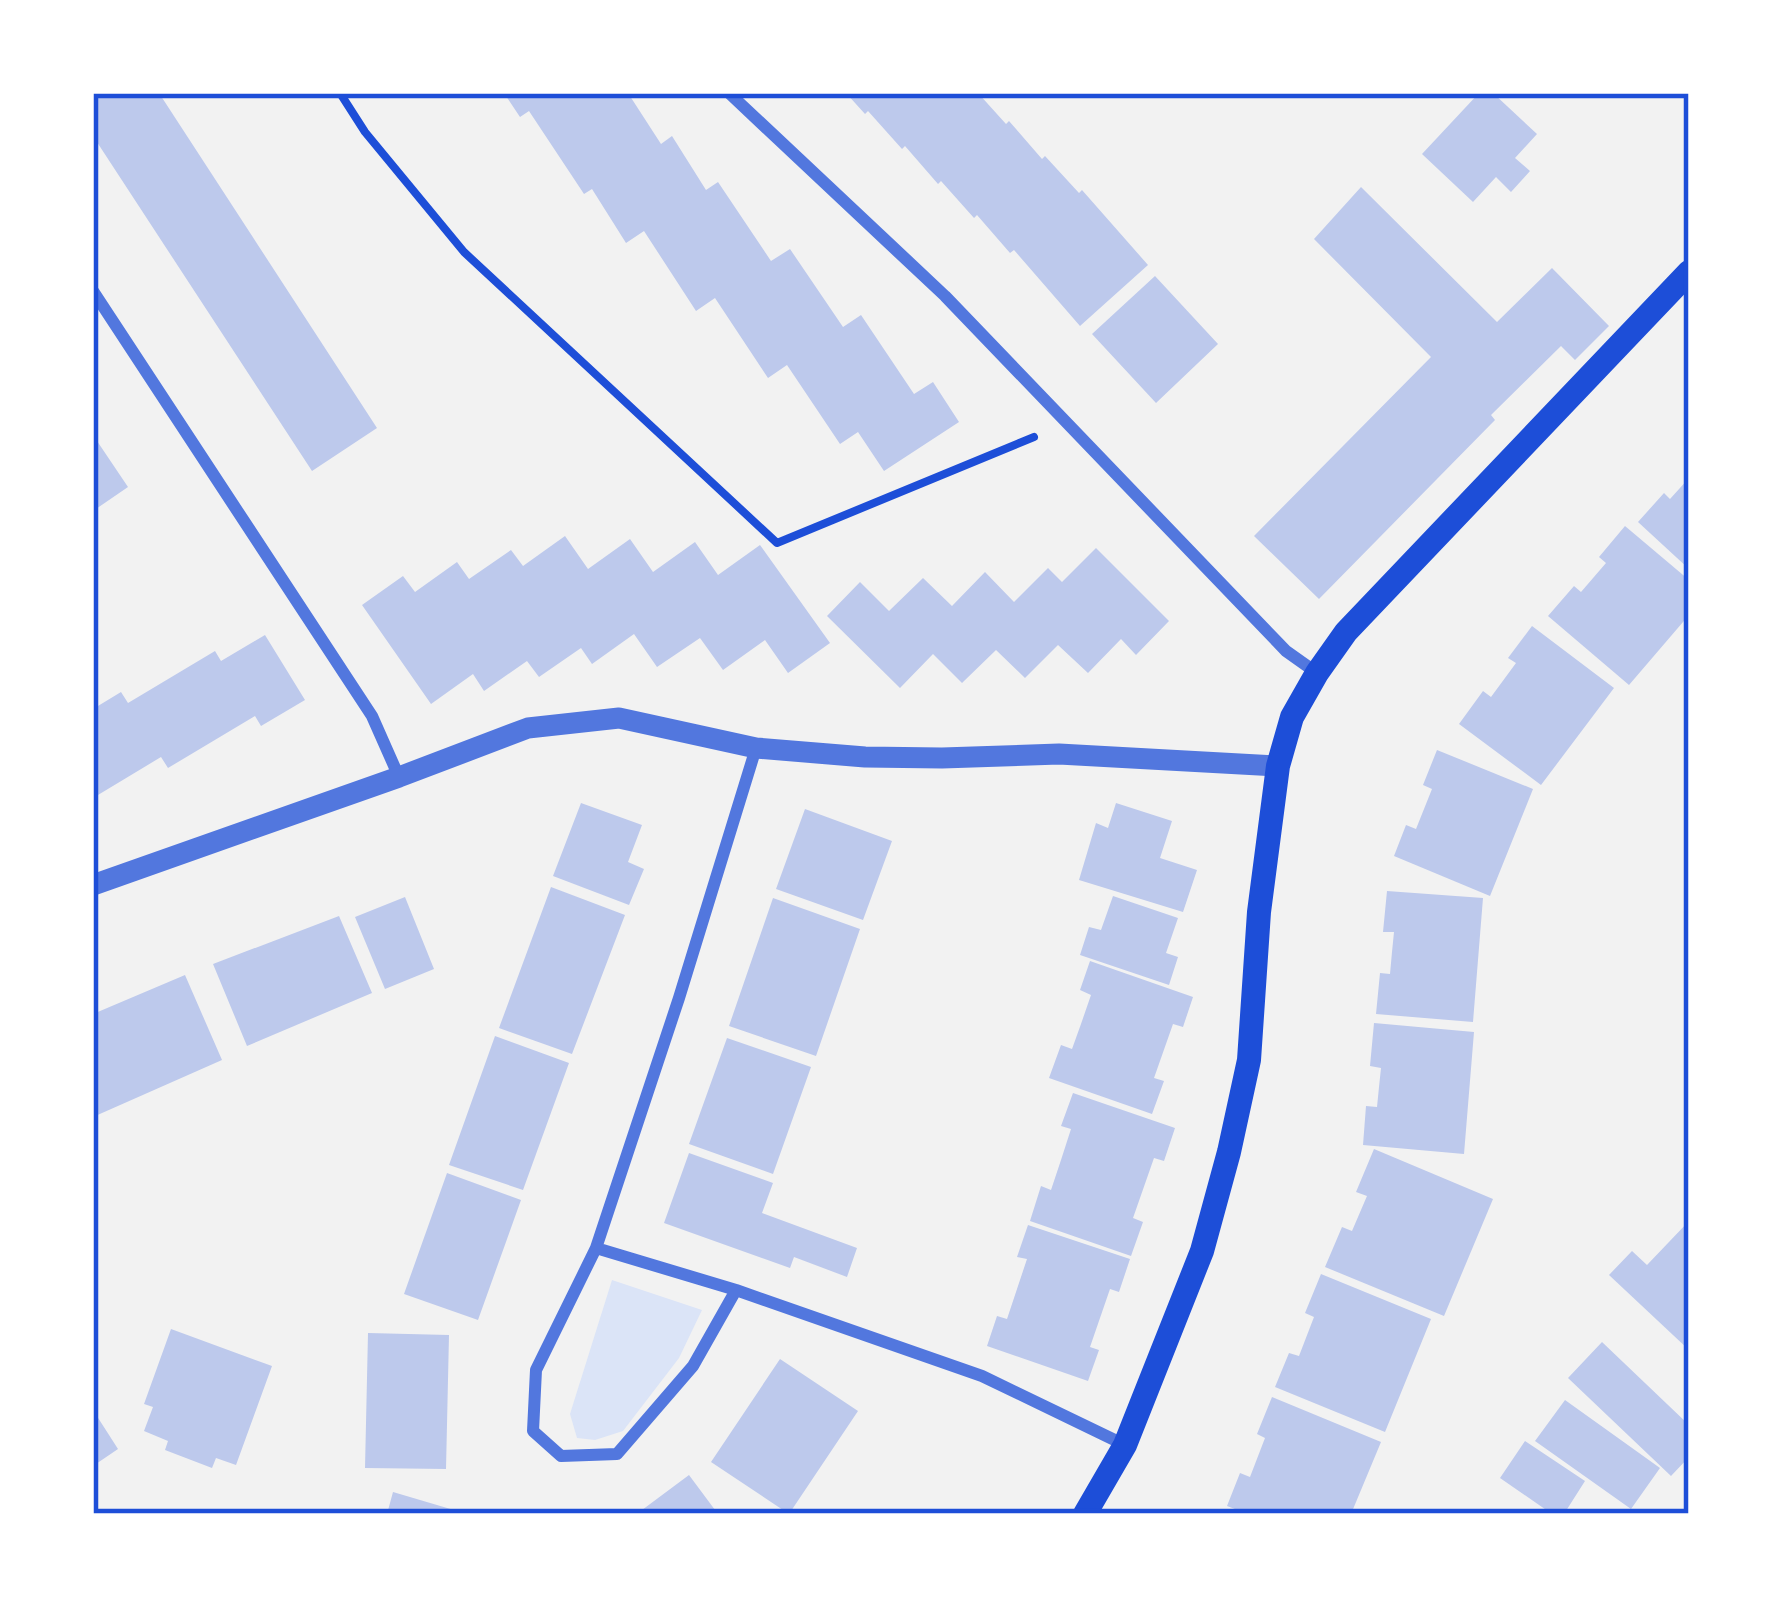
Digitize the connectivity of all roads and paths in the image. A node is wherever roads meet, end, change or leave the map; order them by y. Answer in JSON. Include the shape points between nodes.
{"nodes":[{"id":1,"x":340,"y":93,"type":"edge"},
{"id":2,"x":729,"y":93,"type":"edge"},
{"id":3,"x":1689,"y":272,"type":"edge"},
{"id":4,"x":93,"y":290,"type":"edge"},
{"id":5,"x":1068,"y":423,"type":"junction"},
{"id":6,"x":1317,"y":673,"type":"junction"},
{"id":7,"x":756,"y":748,"type":"junction"},
{"id":8,"x":1278,"y":766,"type":"junction"},
{"id":9,"x":399,"y":777,"type":"junction"},
{"id":10,"x":93,"y":885,"type":"edge"},
{"id":11,"x":596,"y":1248,"type":"junction"},
{"id":12,"x":736,"y":1290,"type":"junction"},
{"id":13,"x":1125,"y":1445,"type":"junction"},
{"id":14,"x":1085,"y":1514,"type":"edge"}],
"edges":[{"from":1,"to":5,"type":"path","via":[[464,252],[777,543]]},
{"from":2,"to":5,"type":"street"},
{"from":3,"to":6,"type":"main road","via":[[1346,632]]},
{"from":4,"to":9,"type":"street","via":[[372,716]]},
{"from":5,"to":6,"type":"street","via":[[1286,651]]},
{"from":6,"to":8,"type":"main road","via":[[1292,717]]},
{"from":7,"to":8,"type":"street"},
{"from":7,"to":9,"type":"street","via":[[619,718],[528,728]]},
{"from":7,"to":11,"type":"street"},
{"from":8,"to":13,"type":"main road","via":[[1249,1060],[1229,1152],[1202,1251]]},
{"from":9,"to":10,"type":"street"},
{"from":11,"to":12,"type":"street"},
{"from":11,"to":12,"type":"street","via":[[536,1370],[533,1431],[561,1456],[617,1454],[693,1366]]},
{"from":12,"to":13,"type":"street","via":[[982,1376]]},
{"from":13,"to":14,"type":"main road"}]}
